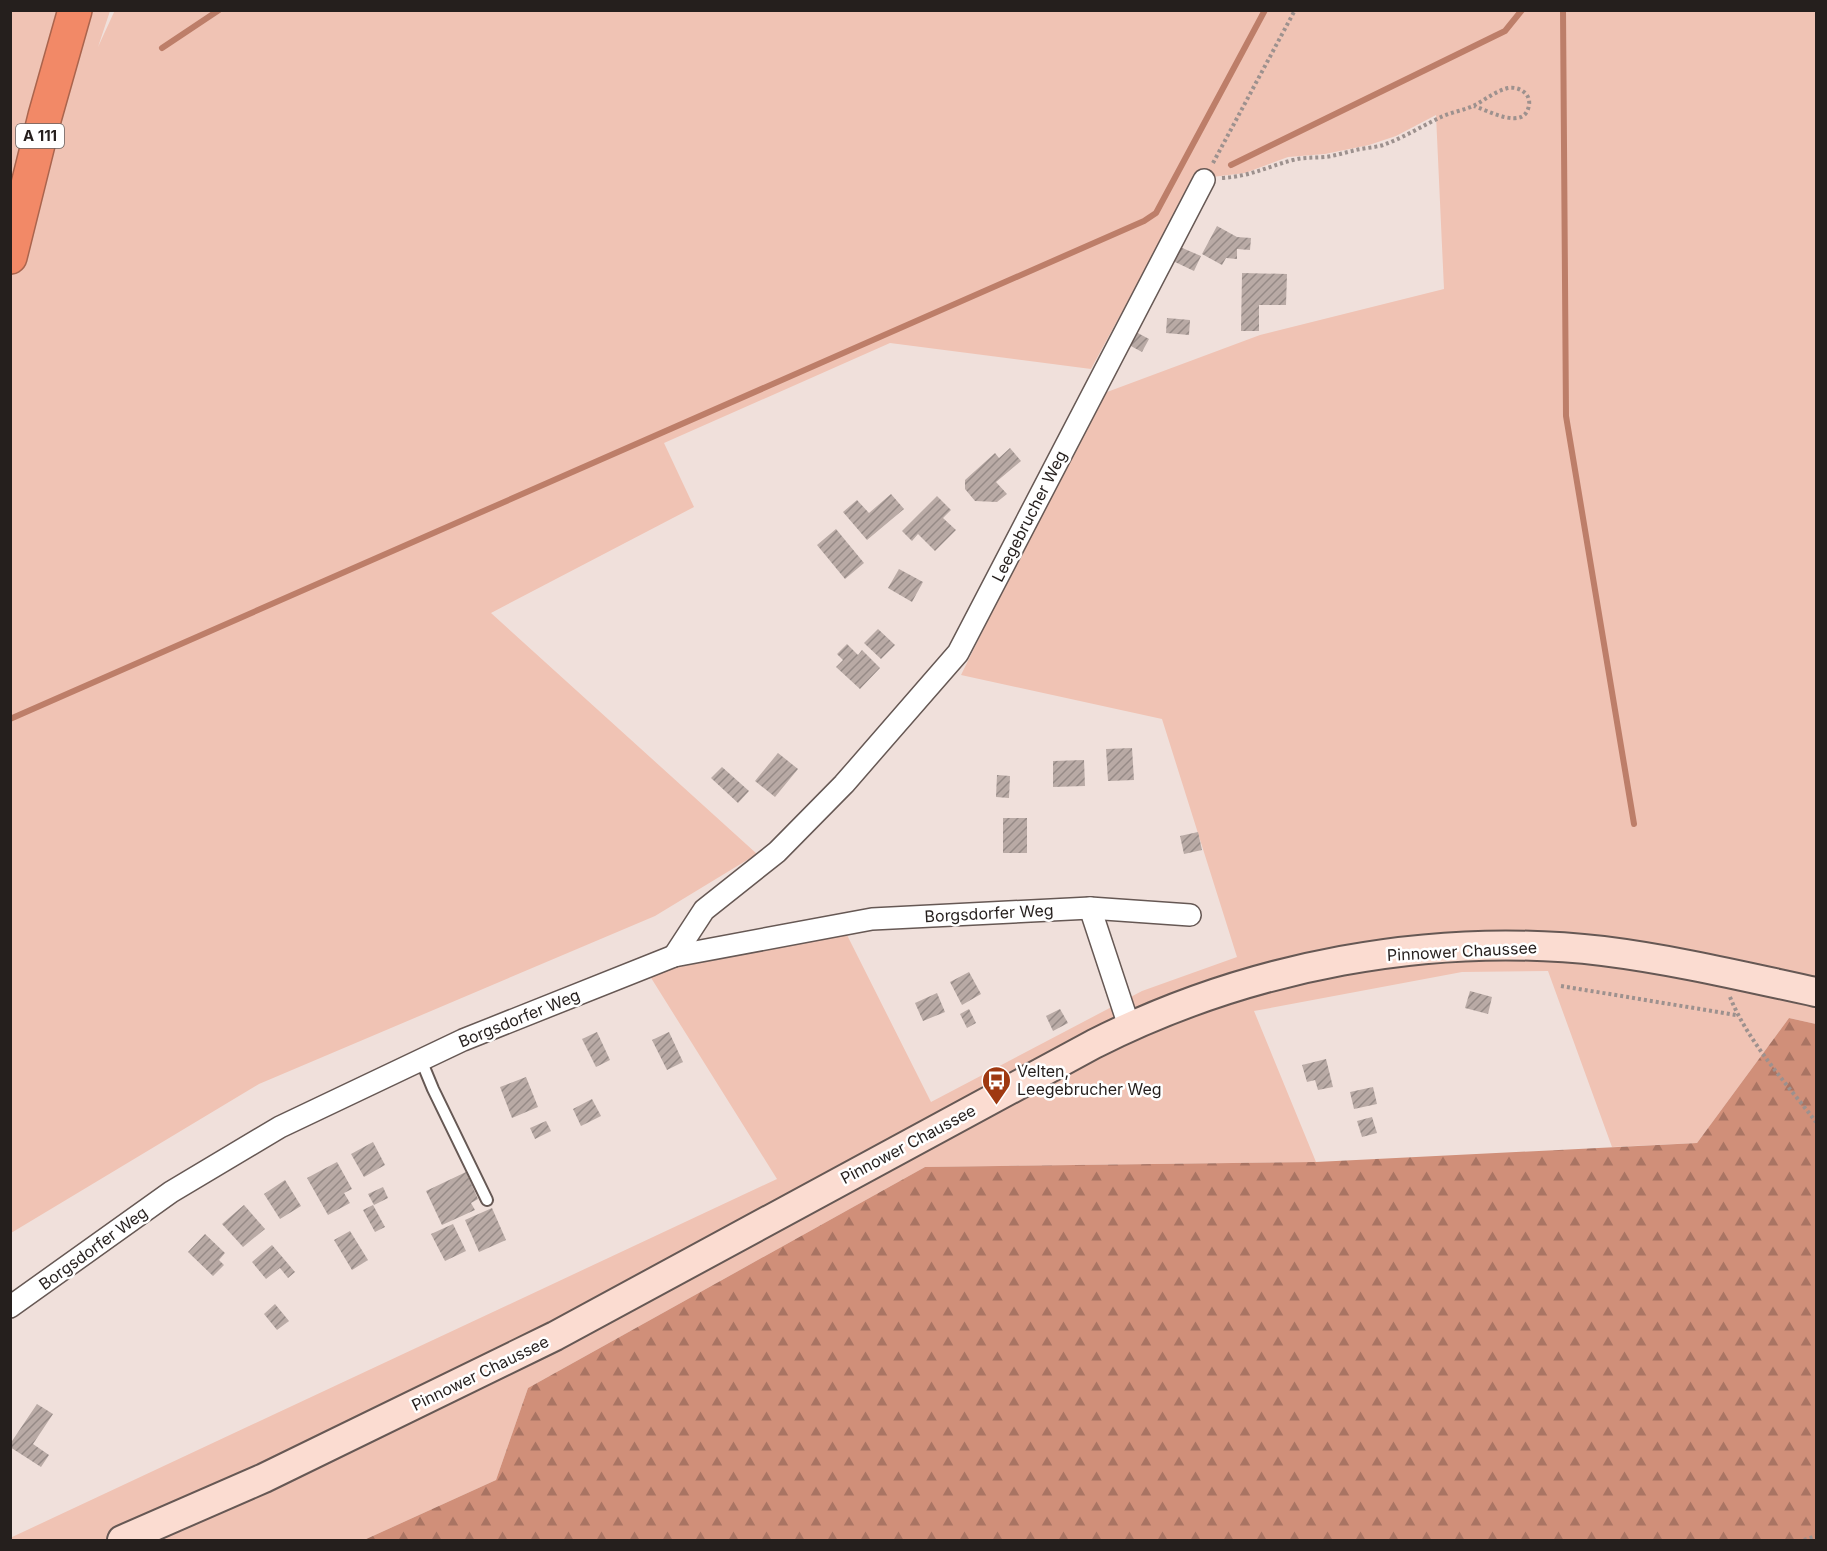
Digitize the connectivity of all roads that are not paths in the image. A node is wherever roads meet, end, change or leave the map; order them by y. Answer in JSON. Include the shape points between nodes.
{"nodes":[{"id":1,"x":75,"y":12,"type":"edge"},
{"id":2,"x":1204,"y":180,"type":"road end"},
{"id":3,"x":10,"y":257,"type":"edge"},
{"id":4,"x":1090,"y":908,"type":"junction"},
{"id":5,"x":1190,"y":915,"type":"dead end"},
{"id":6,"x":674,"y":956,"type":"junction"},
{"id":7,"x":1816,"y":992,"type":"edge"},
{"id":8,"x":1130,"y":1026,"type":"junction"},
{"id":9,"x":421,"y":1060,"type":"junction"},
{"id":10,"x":487,"y":1200,"type":"dead end"},
{"id":11,"x":10,"y":1307,"type":"edge"},
{"id":12,"x":122,"y":1540,"type":"edge"}],
"edges":[{"from":1,"to":3,"type":"highway","number":"A 111"},
{"from":2,"to":6,"type":"street","name":"Leegebrucher Weg","via":[[958,652],[844,784],[786,843],[704,910]]},
{"from":4,"to":5,"type":"street","name":"Borgsdorfer Weg"},
{"from":4,"to":6,"type":"street","name":"Borgsdorfer Weg","via":[[872,919]]},
{"from":4,"to":8,"type":"street"},
{"from":6,"to":9,"type":"street","name":"Borgsdorfer Weg"},
{"from":7,"to":8,"type":"main road","name":"Pinnower Chaussee","via":[[1651,958],[1566,948],[1489,946],[1365,958],[1281,975],[1218,992]]},
{"from":8,"to":12,"type":"main road","name":"Pinnower Chaussee","via":[[555,1336],[275,1473]]},
{"from":9,"to":10,"type":"lane"},
{"from":9,"to":11,"type":"street","name":"Borgsdorfer Weg","via":[[280,1127],[181,1186]]}]}
